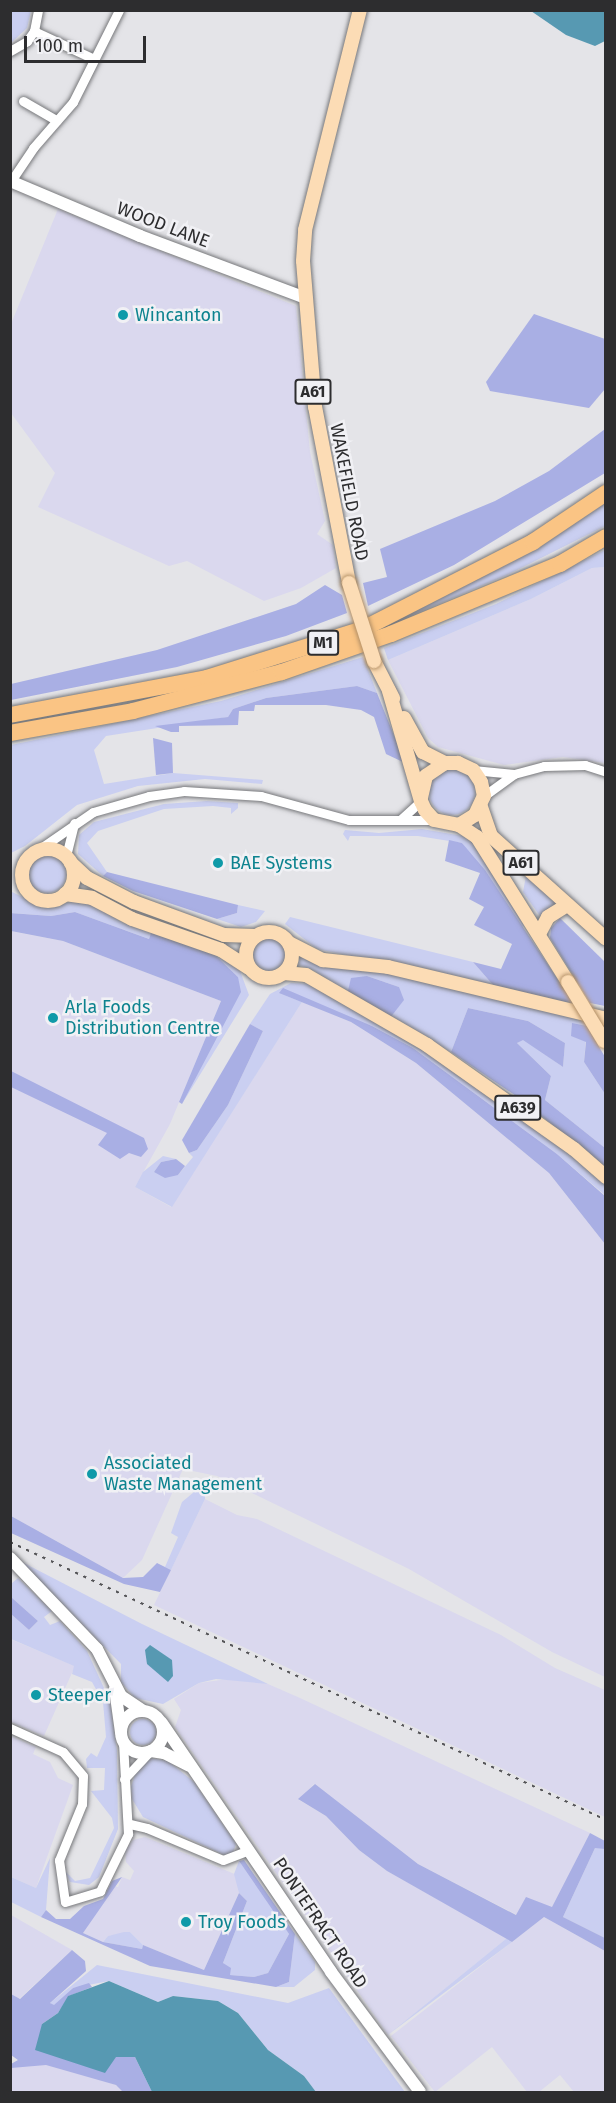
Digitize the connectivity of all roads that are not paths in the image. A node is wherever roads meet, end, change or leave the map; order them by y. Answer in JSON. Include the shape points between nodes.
{"nodes":[{"id":1,"x":38,"y":10,"type":"edge"},
{"id":2,"x":119,"y":10,"type":"edge"},
{"id":3,"x":360,"y":10,"type":"edge"},
{"id":4,"x":34,"y":31,"type":"junction"},
{"id":5,"x":10,"y":51,"type":"edge"},
{"id":6,"x":94,"y":59,"type":"junction"},
{"id":7,"x":23,"y":101,"type":"dead end"},
{"id":8,"x":57,"y":121,"type":"junction"},
{"id":9,"x":11,"y":181,"type":"edge"},
{"id":10,"x":303,"y":297,"type":"junction"},
{"id":11,"x":606,"y":494,"type":"edge"},
{"id":12,"x":606,"y":537,"type":"edge"},
{"id":13,"x":389,"y":691,"type":"junction"},
{"id":14,"x":10,"y":714,"type":"edge"},
{"id":15,"x":10,"y":733,"type":"edge"},
{"id":16,"x":445,"y":764,"type":"junction"},
{"id":17,"x":473,"y":770,"type":"junction"},
{"id":18,"x":606,"y":772,"type":"edge"},
{"id":19,"x":514,"y":774,"type":"junction"},
{"id":20,"x":421,"y":799,"type":"junction"},
{"id":21,"x":482,"y":802,"type":"junction"},
{"id":22,"x":401,"y":819,"type":"junction"},
{"id":23,"x":434,"y":820,"type":"junction"},
{"id":24,"x":75,"y":821,"type":"junction"},
{"id":25,"x":459,"y":825,"type":"junction"},
{"id":26,"x":35,"y":852,"type":"junction"},
{"id":27,"x":69,"y":860,"type":"junction"},
{"id":28,"x":25,"y":862,"type":"junction"},
{"id":29,"x":10,"y":867,"type":"edge"},
{"id":30,"x":10,"y":886,"type":"edge"},
{"id":31,"x":30,"y":893,"type":"junction"},
{"id":32,"x":65,"y":894,"type":"junction"},
{"id":33,"x":567,"y":904,"type":"junction"},
{"id":34,"x":539,"y":934,"type":"junction"},
{"id":35,"x":255,"y":936,"type":"junction"},
{"id":36,"x":606,"y":939,"type":"edge"},
{"id":37,"x":289,"y":943,"type":"junction"},
{"id":38,"x":249,"y":968,"type":"junction"},
{"id":39,"x":284,"y":973,"type":"junction"},
{"id":40,"x":606,"y":1019,"type":"edge"},
{"id":41,"x":605,"y":1042,"type":"edge"},
{"id":42,"x":606,"y":1177,"type":"edge"},
{"id":43,"x":10,"y":1558,"type":"edge"},
{"id":44,"x":114,"y":1685,"type":"junction"},
{"id":45,"x":143,"y":1711,"type":"junction"},
{"id":46,"x":162,"y":1723,"type":"junction"},
{"id":47,"x":10,"y":1728,"type":"edge"},
{"id":48,"x":122,"y":1738,"type":"junction"},
{"id":49,"x":151,"y":1751,"type":"junction"},
{"id":50,"x":194,"y":1771,"type":"junction"},
{"id":51,"x":124,"y":1779,"type":"junction"},
{"id":52,"x":130,"y":1824,"type":"junction"},
{"id":53,"x":249,"y":1850,"type":"junction"},
{"id":54,"x":420,"y":2092,"type":"edge"}],
"edges":[{"from":1,"to":4,"type":"street"},
{"from":2,"to":6,"type":"street"},
{"from":3,"to":10,"type":"main road","name":"WAKEFIELD ROAD","number":"A61","via":[[305,230]]},
{"from":4,"to":5,"type":"street"},
{"from":4,"to":6,"type":"street"},
{"from":6,"to":8,"type":"street","via":[[73,102]]},
{"from":7,"to":8,"type":"street"},
{"from":8,"to":9,"type":"street"},
{"from":9,"to":10,"type":"main road","name":"WOOD LANE","via":[[140,236]]},
{"from":10,"to":13,"type":"main road","name":"WAKEFIELD ROAD","number":"A61","bridge":true,"via":[[315,407],[350,583],[374,661]]},
{"from":11,"to":14,"type":"highway","number":"M1","via":[[533,542],[363,629],[207,678]]},
{"from":12,"to":15,"type":"highway","number":"M1","via":[[549,568],[391,634],[282,672],[134,711]]},
{"from":13,"to":16,"type":"main road","name":"WAKEFIELD ROAD","number":"A61","via":[[423,752]]},
{"from":13,"to":20,"type":"main road","name":"WAKEFIELD ROAD","number":"A61"},
{"from":16,"to":17,"type":"main road","name":"WAKEFIELD ROAD","number":"A61","via":[[458,763]]},
{"from":16,"to":20,"type":"main road","via":[[426,776]]},
{"from":17,"to":19,"type":"street"},
{"from":17,"to":21,"type":"main road","number":"A61","via":[[481,782]]},
{"from":18,"to":19,"type":"street","via":[[585,765],[544,766]]},
{"from":19,"to":21,"type":"street"},
{"from":20,"to":22,"type":"street"},
{"from":20,"to":23,"type":"main road","name":"WAKEFIELD ROAD","number":"A61"},
{"from":21,"to":25,"type":"main road"},
{"from":21,"to":33,"type":"main road","number":"A61","via":[[491,836]]},
{"from":22,"to":23,"type":"street"},
{"from":22,"to":24,"type":"street","via":[[349,820],[261,796],[195,791],[149,796]]},
{"from":23,"to":25,"type":"main road","number":"A61"},
{"from":24,"to":26,"type":"street"},
{"from":24,"to":27,"type":"street"},
{"from":25,"to":34,"type":"main road","number":"A61","via":[[477,837]]},
{"from":26,"to":27,"type":"main road","via":[[50,848]]},
{"from":26,"to":28,"type":"main road"},
{"from":27,"to":32,"type":"main road","via":[[72,885]]},
{"from":27,"to":35,"type":"main road","via":[[87,878],[134,902],[224,935]]},
{"from":28,"to":29,"type":"main road"},
{"from":28,"to":31,"type":"main road","via":[[21,875]]},
{"from":30,"to":31,"type":"main road"},
{"from":31,"to":32,"type":"main road","via":[[43,900]]},
{"from":32,"to":38,"type":"main road","via":[[92,898],[132,919],[221,950]]},
{"from":33,"to":34,"type":"main road","via":[[548,917]]},
{"from":33,"to":36,"type":"main road","number":"A61"},
{"from":34,"to":41,"type":"main road","number":"A61","bridge":true},
{"from":35,"to":37,"type":"main road","via":[[270,931]]},
{"from":35,"to":38,"type":"main road","via":[[246,947]]},
{"from":37,"to":39,"type":"main road","via":[[292,959]]},
{"from":37,"to":40,"type":"main road","via":[[323,960],[388,967]]},
{"from":38,"to":39,"type":"main road","via":[[264,978]]},
{"from":39,"to":42,"type":"main road","number":"A639","via":[[306,975],[427,1045],[574,1149]]},
{"from":43,"to":44,"type":"main road","via":[[97,1649]]},
{"from":44,"to":45,"type":"main road","via":[[126,1701]]},
{"from":44,"to":48,"type":"main road"},
{"from":45,"to":46,"type":"main road","via":[[153,1713]]},
{"from":45,"to":48,"type":"main road","via":[[124,1721]]},
{"from":46,"to":49,"type":"main road","via":[[161,1742]]},
{"from":46,"to":50,"type":"main road","name":"PONTEFRACT ROAD"},
{"from":47,"to":52,"type":"street","via":[[63,1752],[76,1762],[83,1776],[82,1804],[59,1860],[65,1902],[100,1891]]},
{"from":48,"to":49,"type":"main road","via":[[132,1750]]},
{"from":48,"to":51,"type":"street"},
{"from":49,"to":50,"type":"main road","name":"PONTEFRACT ROAD","via":[[178,1759]]},
{"from":49,"to":51,"type":"street"},
{"from":50,"to":53,"type":"main road","name":"PONTEFRACT ROAD"},
{"from":51,"to":52,"type":"street"},
{"from":52,"to":53,"type":"street","via":[[223,1860]]},
{"from":53,"to":54,"type":"main road","name":"PONTEFRACT ROAD","via":[[331,1972]]}]}
